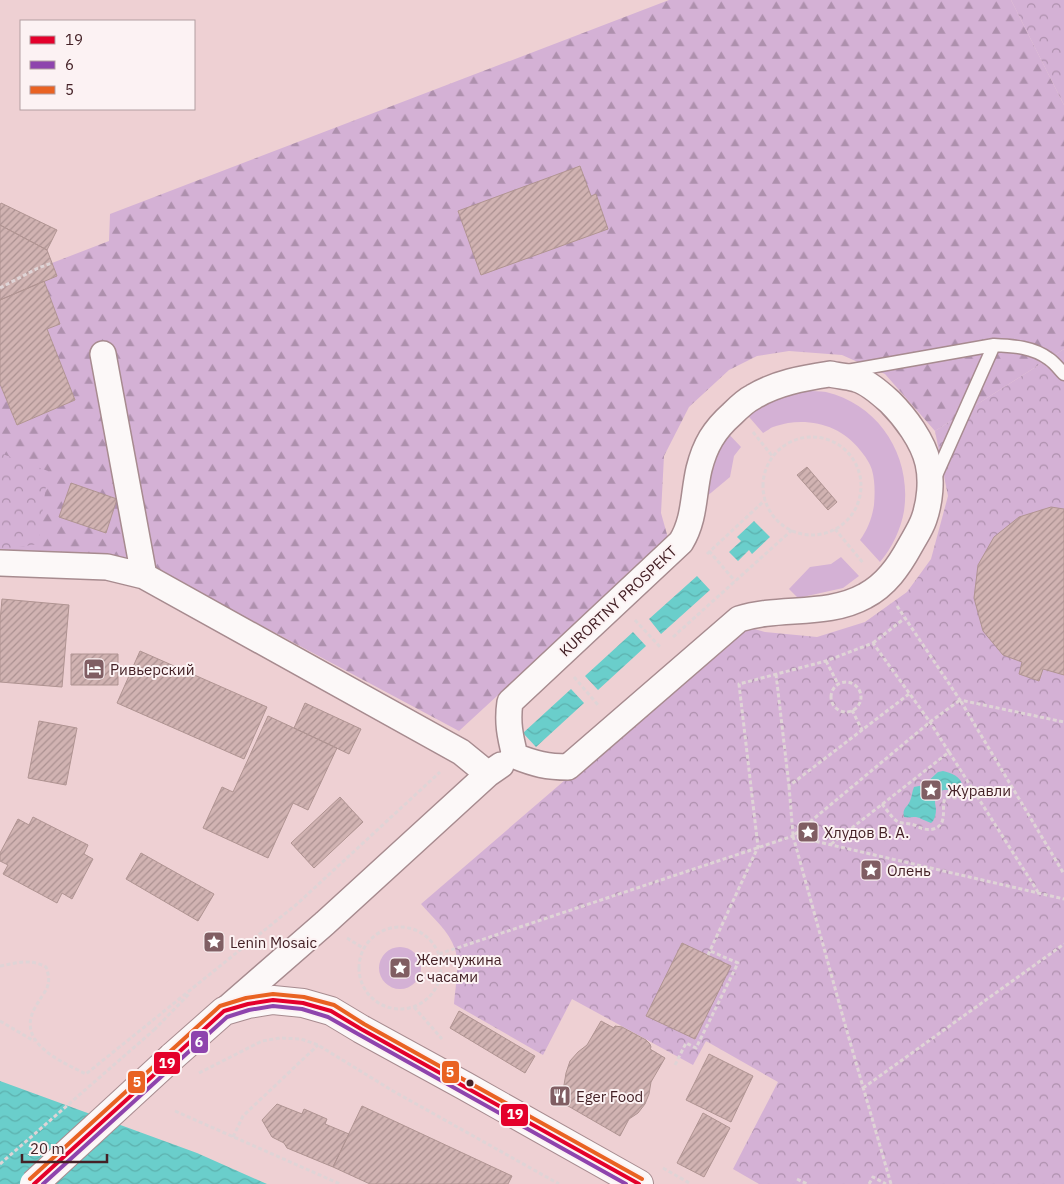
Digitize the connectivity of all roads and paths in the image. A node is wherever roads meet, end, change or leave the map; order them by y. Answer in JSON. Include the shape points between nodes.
{"nodes":[{"id":1,"x":52,"y":263,"type":"dead end"},
{"id":2,"x":0,"y":288,"type":"edge"},
{"id":3,"x":994,"y":346,"type":"junction"},
{"id":4,"x":103,"y":354,"type":"dead end"},
{"id":5,"x":830,"y":374,"type":"junction"},
{"id":6,"x":1064,"y":374,"type":"edge"},
{"id":7,"x":736,"y":410,"type":"junction"},
{"id":8,"x":773,"y":457,"type":"junction"},
{"id":9,"x":930,"y":490,"type":"junction"},
{"id":10,"x":765,"y":500,"type":"junction"},
{"id":11,"x":835,"y":529,"type":"junction"},
{"id":12,"x":792,"y":530,"type":"junction"},
{"id":13,"x":720,"y":541,"type":"dead end"},
{"id":14,"x":709,"y":551,"type":"dead end"},
{"id":15,"x":0,"y":563,"type":"edge"},
{"id":16,"x":144,"y":576,"type":"junction"},
{"id":17,"x":735,"y":581,"type":"junction"},
{"id":18,"x":881,"y":586,"type":"junction"},
{"id":19,"x":905,"y":618,"type":"junction"},
{"id":20,"x":635,"y":620,"type":"dead end"},
{"id":21,"x":676,"y":634,"type":"dead end"},
{"id":22,"x":873,"y":643,"type":"junction"},
{"id":23,"x":661,"y":648,"type":"dead end"},
{"id":24,"x":826,"y":661,"type":"junction"},
{"id":25,"x":776,"y":674,"type":"junction"},
{"id":26,"x":573,"y":677,"type":"dead end"},
{"id":27,"x":838,"y":684,"type":"junction"},
{"id":28,"x":909,"y":694,"type":"junction"},
{"id":29,"x":960,"y":700,"type":"junction"},
{"id":30,"x":598,"y":705,"type":"dead end"},
{"id":31,"x":852,"y":710,"type":"junction"},
{"id":32,"x":1064,"y":717,"type":"edge"},
{"id":33,"x":930,"y":722,"type":"junction"},
{"id":34,"x":1062,"y":722,"type":"edge"},
{"id":35,"x":862,"y":730,"type":"junction"},
{"id":36,"x":461,"y":752,"type":"junction"},
{"id":37,"x":949,"y":752,"type":"junction"},
{"id":38,"x":515,"y":756,"type":"junction"},
{"id":39,"x":488,"y":774,"type":"junction"},
{"id":40,"x":790,"y":786,"type":"junction"},
{"id":41,"x":973,"y":790,"type":"junction"},
{"id":42,"x":882,"y":804,"type":"junction"},
{"id":43,"x":793,"y":836,"type":"junction"},
{"id":44,"x":830,"y":844,"type":"junction"},
{"id":45,"x":758,"y":848,"type":"junction"},
{"id":46,"x":1064,"y":874,"type":"edge"},
{"id":47,"x":1039,"y":893,"type":"junction"},
{"id":48,"x":1064,"y":899,"type":"edge"},
{"id":49,"x":1064,"y":944,"type":"edge"},
{"id":50,"x":710,"y":951,"type":"junction"},
{"id":51,"x":439,"y":954,"type":"junction"},
{"id":52,"x":708,"y":955,"type":"dead end"},
{"id":53,"x":0,"y":966,"type":"edge"},
{"id":54,"x":200,"y":982,"type":"junction"},
{"id":55,"x":224,"y":1010,"type":"junction"},
{"id":56,"x":0,"y":1021,"type":"edge"},
{"id":57,"x":35,"y":1041,"type":"junction"},
{"id":58,"x":318,"y":1045,"type":"junction"},
{"id":59,"x":675,"y":1065,"type":"dead end"},
{"id":60,"x":196,"y":1075,"type":"dead end"},
{"id":61,"x":863,"y":1088,"type":"junction"},
{"id":62,"x":175,"y":1110,"type":"dead end"},
{"id":63,"x":233,"y":1137,"type":"junction"},
{"id":64,"x":0,"y":1164,"type":"edge"},
{"id":65,"x":797,"y":1179,"type":"dead end"},
{"id":66,"x":34,"y":1184,"type":"edge"},
{"id":67,"x":340,"y":1184,"type":"edge"},
{"id":68,"x":560,"y":1184,"type":"edge"},
{"id":69,"x":639,"y":1184,"type":"edge"},
{"id":70,"x":807,"y":1184,"type":"edge"},
{"id":71,"x":869,"y":1184,"type":"edge"},
{"id":72,"x":886,"y":1184,"type":"edge"},
{"id":73,"x":891,"y":1184,"type":"edge"}],
"edges":[{"from":1,"to":2,"type":"path"},
{"from":3,"to":5,"type":"lane"},
{"from":3,"to":6,"type":"lane","via":[[1017,346],[1035,351]]},
{"from":3,"to":9,"type":"lane"},
{"from":4,"to":16,"type":"street"},
{"from":5,"to":7,"type":"street","name":"KURORTNY PROSPEKT","via":[[787,382],[751,397]]},
{"from":5,"to":9,"type":"street","name":"KURORTNY PROSPEKT","via":[[857,379],[879,392],[902,413],[928,463]]},
{"from":7,"to":8,"type":"path"},
{"from":7,"to":38,"type":"street","name":"KURORTNY PROSPEKT","via":[[710,438],[699,467],[688,532],[681,542],[510,702],[508,722]]},
{"from":8,"to":10,"type":"path","via":[[766,466],[762,483]]},
{"from":8,"to":11,"type":"path","via":[[789,442],[805,437],[821,437],[848,452],[861,480],[860,496],[845,522]]},
{"from":9,"to":18,"type":"street","name":"KURORTNY PROSPEKT","via":[[924,520],[902,562]]},
{"from":10,"to":12,"type":"path","via":[[772,515]]},
{"from":10,"to":13,"type":"path"},
{"from":11,"to":12,"type":"path","via":[[817,535]]},
{"from":11,"to":18,"type":"path"},
{"from":12,"to":17,"type":"path"},
{"from":14,"to":17,"type":"path"},
{"from":15,"to":16,"type":"street","via":[[107,567]]},
{"from":16,"to":36,"type":"street"},
{"from":17,"to":21,"type":"path"},
{"from":18,"to":19,"type":"path"},
{"from":18,"to":38,"type":"street","name":"KURORTNY PROSPEKT","via":[[844,605],[739,619],[568,767],[550,767]]},
{"from":19,"to":22,"type":"path"},
{"from":19,"to":29,"type":"path"},
{"from":20,"to":23,"type":"path"},
{"from":22,"to":24,"type":"path"},
{"from":22,"to":28,"type":"path"},
{"from":24,"to":25,"type":"path"},
{"from":24,"to":27,"type":"path"},
{"from":25,"to":40,"type":"path"},
{"from":25,"to":45,"type":"path","via":[[739,684]]},
{"from":26,"to":30,"type":"path"},
{"from":27,"to":31,"type":"path","via":[[830,697],[833,705],[842,712]]},
{"from":27,"to":31,"type":"path","via":[[850,682],[859,690],[859,703]]},
{"from":28,"to":33,"type":"path"},
{"from":28,"to":35,"type":"path"},
{"from":29,"to":33,"type":"path"},
{"from":29,"to":34,"type":"path"},
{"from":29,"to":46,"type":"path"},
{"from":31,"to":35,"type":"path"},
{"from":32,"to":34,"type":"path"},
{"from":33,"to":37,"type":"path"},
{"from":33,"to":43,"type":"path"},
{"from":35,"to":40,"type":"path"},
{"from":36,"to":39,"type":"street"},
{"from":36,"to":54,"type":"path","via":[[297,904]]},
{"from":37,"to":41,"type":"path"},
{"from":37,"to":42,"type":"path"},
{"from":38,"to":39,"type":"street"},
{"from":39,"to":55,"type":"street"},
{"from":40,"to":43,"type":"path"},
{"from":41,"to":42,"type":"path","via":[[959,798],[944,798],[942,822],[929,830],[899,822]]},
{"from":41,"to":47,"type":"path"},
{"from":42,"to":44,"type":"path"},
{"from":43,"to":44,"type":"path"},
{"from":43,"to":45,"type":"path"},
{"from":43,"to":61,"type":"path"},
{"from":44,"to":47,"type":"path"},
{"from":45,"to":50,"type":"path"},
{"from":45,"to":51,"type":"path"},
{"from":47,"to":48,"type":"path"},
{"from":49,"to":61,"type":"path"},
{"from":50,"to":52,"type":"path"},
{"from":50,"to":59,"type":"path","via":[[738,963],[696,1048],[686,1043]]},
{"from":51,"to":51,"type":"path","via":[[438,986],[418,1005],[401,1010],[387,1007],[374,1001],[363,986],[359,973],[363,948],[382,931],[400,926],[413,929],[429,938]]},
{"from":53,"to":57,"type":"path","via":[[28,961],[46,967],[48,988],[30,1018]]},
{"from":54,"to":57,"type":"path","via":[[86,1074],[54,1059]]},
{"from":54,"to":64,"type":"path","bridge":true,"via":[[154,1030]]},
{"from":55,"to":66,"type":"main road","bridge":true},
{"from":55,"to":69,"type":"main road","via":[[274,1000],[303,1003],[331,1011]]},
{"from":56,"to":57,"type":"path"},
{"from":58,"to":60,"type":"path","via":[[301,1039],[262,1041]]},
{"from":58,"to":63,"type":"path","via":[[243,1116]]},
{"from":58,"to":68,"type":"path","via":[[393,1091]]},
{"from":61,"to":73,"type":"path"},
{"from":62,"to":63,"type":"path"},
{"from":63,"to":67,"type":"path"},
{"from":65,"to":70,"type":"path"},
{"from":71,"to":72,"type":"path","via":[[873,1177]]}]}
